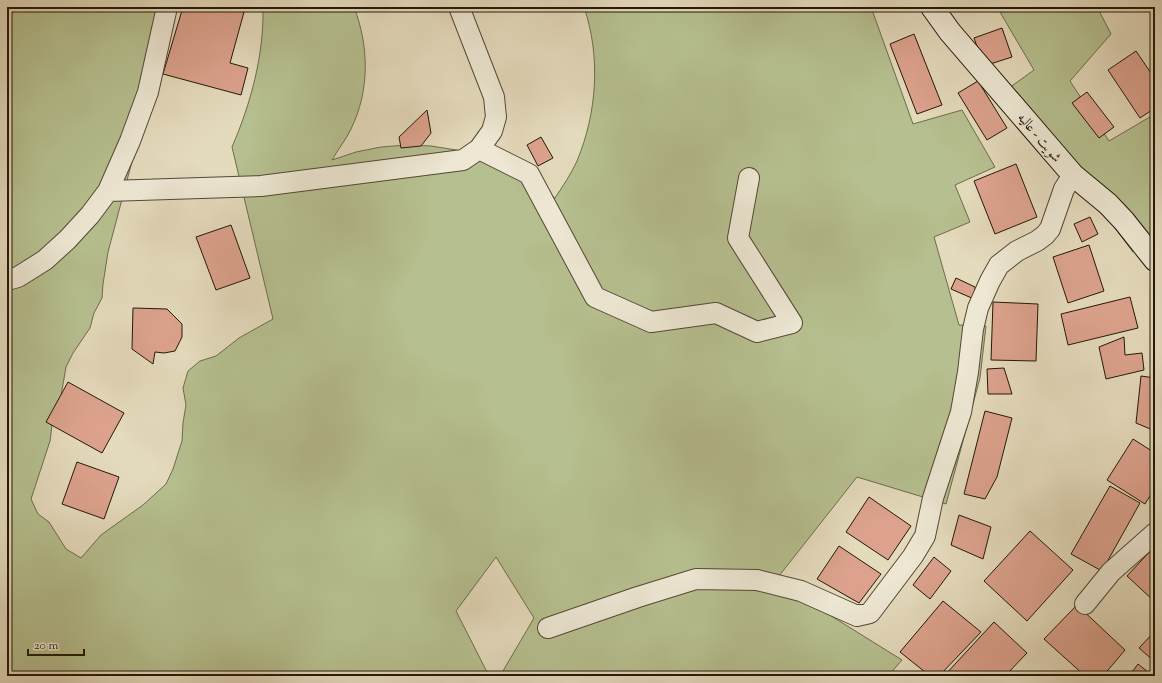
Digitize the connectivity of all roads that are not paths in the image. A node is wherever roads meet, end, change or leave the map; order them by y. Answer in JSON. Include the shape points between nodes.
{"nodes":[{"id":1,"x":167,"y":7,"type":"edge"},
{"id":2,"x":459,"y":7,"type":"edge"},
{"id":3,"x":932,"y":7,"type":"edge"},
{"id":4,"x":478,"y":148,"type":"junction"},
{"id":5,"x":1073,"y":175,"type":"junction"},
{"id":6,"x":749,"y":178,"type":"dead end"},
{"id":7,"x":108,"y":191,"type":"junction"},
{"id":8,"x":1155,"y":260,"type":"edge"},
{"id":9,"x":7,"y":280,"type":"edge"},
{"id":10,"x":1155,"y":533,"type":"edge"},
{"id":11,"x":1084,"y":604,"type":"dead end"},
{"id":12,"x":548,"y":628,"type":"dead end"}],
"edges":[{"from":1,"to":7,"type":"street","via":[[148,92]]},
{"from":2,"to":4,"type":"street","via":[[494,97],[496,117],[492,131]]},
{"from":3,"to":5,"type":"street","name":"شويت - عاليه","via":[[950,32]]},
{"from":4,"to":6,"type":"street","via":[[529,174],[595,297],[651,322],[716,313],[757,332],[792,323],[738,238]]},
{"from":4,"to":7,"type":"street","via":[[464,160],[261,186]]},
{"from":5,"to":8,"type":"street","name":"شويت - عاليه","via":[[1124,220]]},
{"from":5,"to":12,"type":"street","via":[[1064,189],[1050,229],[1037,241],[1017,251],[999,265],[990,281],[978,308],[961,412],[933,498],[925,536],[870,613],[858,616],[801,591],[758,580],[696,579]]},
{"from":7,"to":9,"type":"street","via":[[90,215],[45,260],[18,277]]},
{"from":10,"to":11,"type":"street","via":[[1111,572]]}]}
